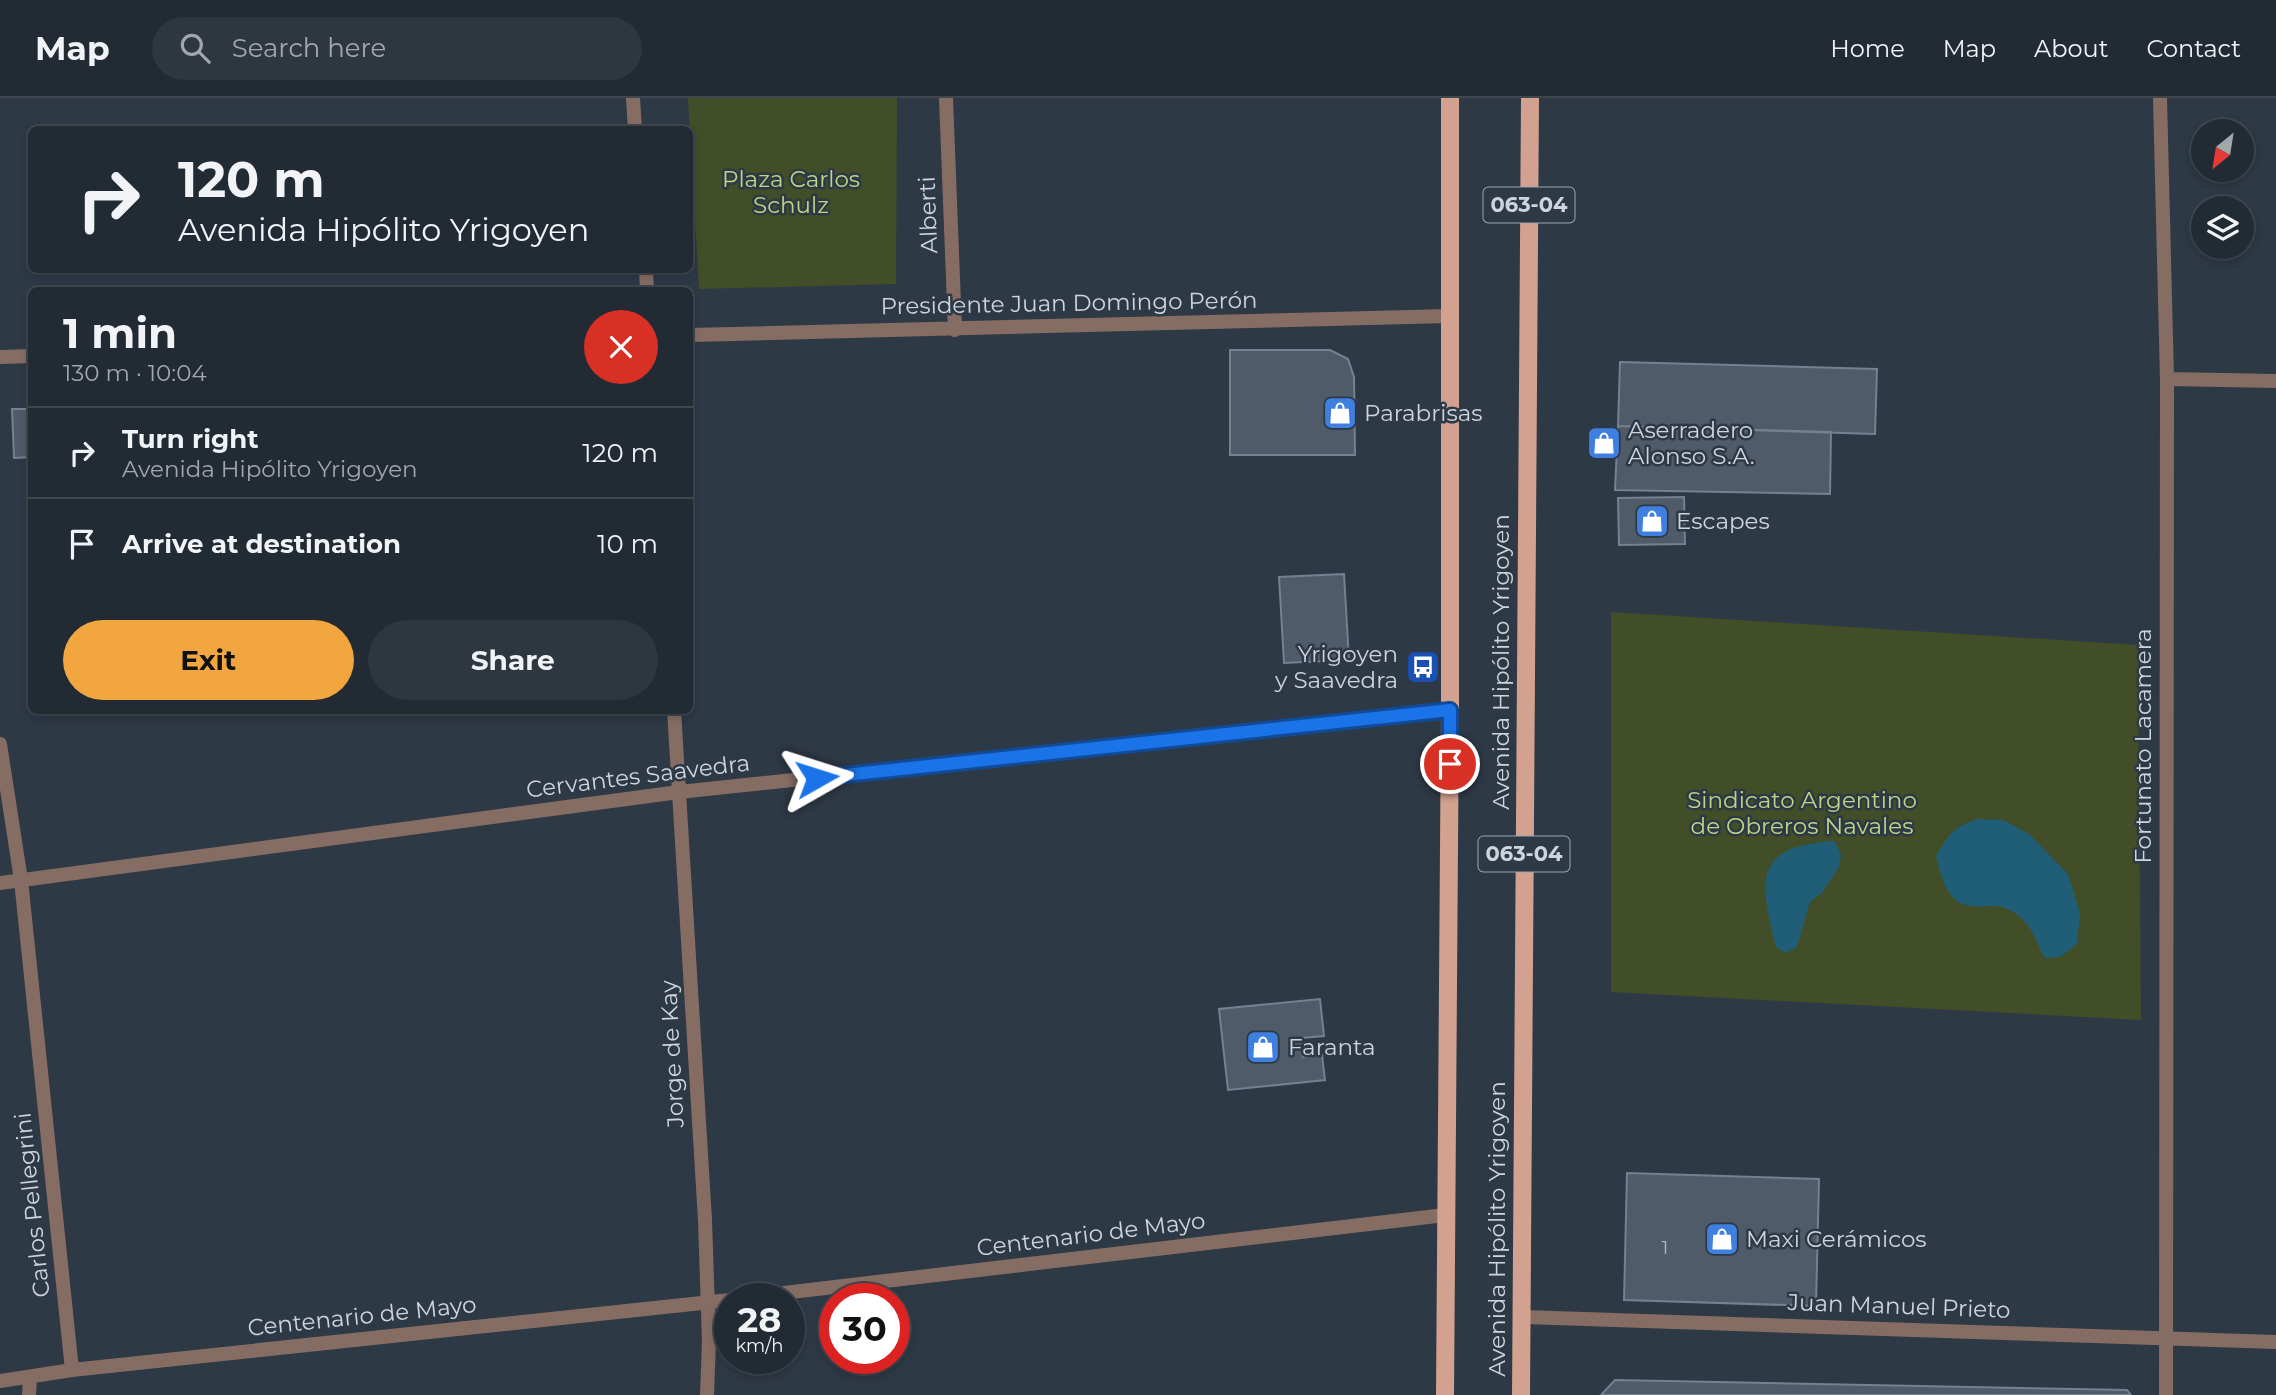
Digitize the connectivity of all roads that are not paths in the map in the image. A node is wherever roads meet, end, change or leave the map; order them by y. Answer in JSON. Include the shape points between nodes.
{"nodes":[{"id":1,"x":633,"y":98,"type":"edge"},
{"id":2,"x":946,"y":98,"type":"edge"},
{"id":3,"x":1450,"y":98,"type":"edge"},
{"id":4,"x":1530,"y":98,"type":"edge"},
{"id":5,"x":2160,"y":98,"type":"edge"},
{"id":6,"x":635,"y":126,"type":"edge"},
{"id":7,"x":1449,"y":316,"type":"junction"},
{"id":8,"x":955,"y":330,"type":"junction"},
{"id":9,"x":693,"y":335,"type":"edge"},
{"id":10,"x":28,"y":356,"type":"edge"},
{"id":11,"x":0,"y":357,"type":"edge"},
{"id":12,"x":2167,"y":379,"type":"junction"},
{"id":13,"x":2276,"y":381,"type":"edge"},
{"id":14,"x":1450,"y":710,"type":"junction"},
{"id":15,"x":674,"y":714,"type":"edge"},
{"id":16,"x":0,"y":744,"type":"edge"},
{"id":17,"x":679,"y":793,"type":"junction"},
{"id":18,"x":21,"y":880,"type":"junction"},
{"id":19,"x":0,"y":883,"type":"edge"},
{"id":20,"x":1446,"y":1215,"type":"junction"},
{"id":21,"x":805,"y":1290,"type":"edge"},
{"id":22,"x":714,"y":1302,"type":"edge"},
{"id":23,"x":708,"y":1303,"type":"junction"},
{"id":24,"x":1521,"y":1317,"type":"junction"},
{"id":25,"x":2165,"y":1336,"type":"junction"},
{"id":26,"x":2276,"y":1342,"type":"edge"},
{"id":27,"x":72,"y":1370,"type":"junction"},
{"id":28,"x":30,"y":1378,"type":"junction"},
{"id":29,"x":0,"y":1381,"type":"edge"},
{"id":30,"x":29,"y":1395,"type":"edge"},
{"id":31,"x":708,"y":1395,"type":"edge"},
{"id":32,"x":1445,"y":1395,"type":"edge"},
{"id":33,"x":1521,"y":1395,"type":"edge"},
{"id":34,"x":2165,"y":1395,"type":"edge"}],
"edges":[{"from":1,"to":6,"type":"street"},
{"from":2,"to":8,"type":"street","name":"Alberti"},
{"from":3,"to":7,"type":"main road","number":"063-04"},
{"from":4,"to":24,"type":"main road","name":"Avenida Hipólito Yrigoyen","number":"063-04"},
{"from":5,"to":12,"type":"street","name":"Fortunato Lacamera"},
{"from":7,"to":8,"type":"street","name":"Presidente Juan Domingo Perón"},
{"from":7,"to":14,"type":"main road","number":"063-04"},
{"from":8,"to":9,"type":"street","name":"Presidente Juan Domingo Perón"},
{"from":10,"to":11,"type":"street"},
{"from":12,"to":13,"type":"street"},
{"from":12,"to":25,"type":"street","name":"Fortunato Lacamera"},
{"from":14,"to":17,"type":"street","name":"Cervantes Saavedra"},
{"from":14,"to":20,"type":"main road","number":"063-04"},
{"from":15,"to":17,"type":"street","name":"Jorge de Kay"},
{"from":16,"to":18,"type":"street","name":"Carlos Pellegrini"},
{"from":17,"to":18,"type":"street","name":"Cervantes Saavedra"},
{"from":17,"to":23,"type":"street","name":"Jorge de Kay"},
{"from":18,"to":19,"type":"street","name":"Cervantes Saavedra"},
{"from":18,"to":27,"type":"street","name":"Carlos Pellegrini"},
{"from":20,"to":21,"type":"street","name":"Centenario de Mayo"},
{"from":20,"to":32,"type":"main road","number":"063-04"},
{"from":22,"to":23,"type":"street","name":"Centenario de Mayo"},
{"from":23,"to":27,"type":"street","name":"Centenario de Mayo"},
{"from":23,"to":31,"type":"street","name":"Jorge de Kay"},
{"from":24,"to":25,"type":"street","name":"Juan Manuel Prieto"},
{"from":24,"to":33,"type":"main road","name":"Avenida Hipólito Yrigoyen","number":"063-04"},
{"from":25,"to":26,"type":"street","name":"Juan Manuel Prieto"},
{"from":25,"to":34,"type":"street","name":"Fortunato Lacamera"},
{"from":27,"to":28,"type":"street","name":"Centenario de Mayo"},
{"from":28,"to":29,"type":"street","name":"Centenario de Mayo"},
{"from":28,"to":30,"type":"street"}]}
